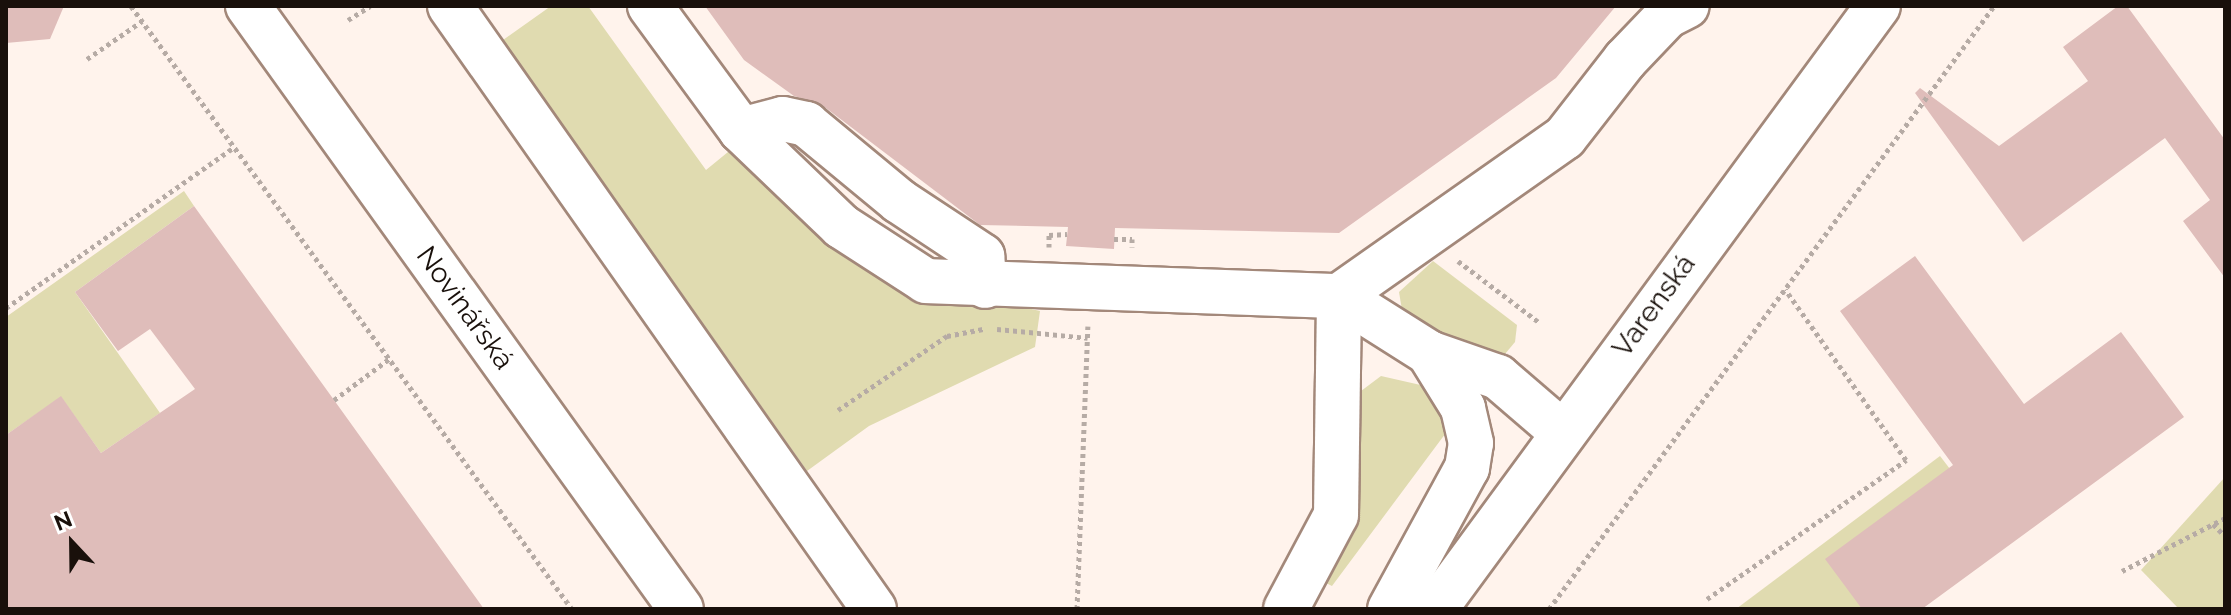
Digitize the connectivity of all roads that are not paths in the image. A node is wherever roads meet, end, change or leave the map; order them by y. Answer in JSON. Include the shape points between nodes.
{"nodes":[{"id":1,"x":248,"y":6,"type":"edge"},
{"id":2,"x":450,"y":6,"type":"edge"},
{"id":3,"x":650,"y":6,"type":"edge"},
{"id":4,"x":1687,"y":6,"type":"edge"},
{"id":5,"x":1878,"y":6,"type":"edge"},
{"id":6,"x":741,"y":130,"type":"junction"},
{"id":7,"x":985,"y":286,"type":"junction"},
{"id":8,"x":1339,"y":296,"type":"junction"},
{"id":9,"x":1429,"y":353,"type":"junction"},
{"id":10,"x":1562,"y":432,"type":"junction"},
{"id":11,"x":681,"y":609,"type":"edge"},
{"id":12,"x":874,"y":609,"type":"edge"},
{"id":13,"x":1286,"y":609,"type":"edge"},
{"id":14,"x":1390,"y":609,"type":"edge"},
{"id":15,"x":1435,"y":609,"type":"edge"}],
"edges":[{"from":1,"to":11,"type":"street","name":"Novinářská"},
{"from":2,"to":12,"type":"street"},
{"from":3,"to":6,"type":"street"},
{"from":4,"to":8,"type":"street","via":[[1667,16],[1625,60],[1565,137]]},
{"from":5,"to":10,"type":"street","name":"Varenská"},
{"from":6,"to":7,"type":"street","via":[[879,256],[926,281]]},
{"from":6,"to":7,"type":"street","via":[[783,119],[806,124],[899,201],[982,256]]},
{"from":7,"to":8,"type":"street"},
{"from":8,"to":9,"type":"street"},
{"from":8,"to":13,"type":"street","via":[[1336,515]]},
{"from":9,"to":10,"type":"street","via":[[1498,377]]},
{"from":9,"to":14,"type":"street","via":[[1463,408],[1471,443],[1467,468]]},
{"from":10,"to":15,"type":"street","name":"Varenská"}]}
